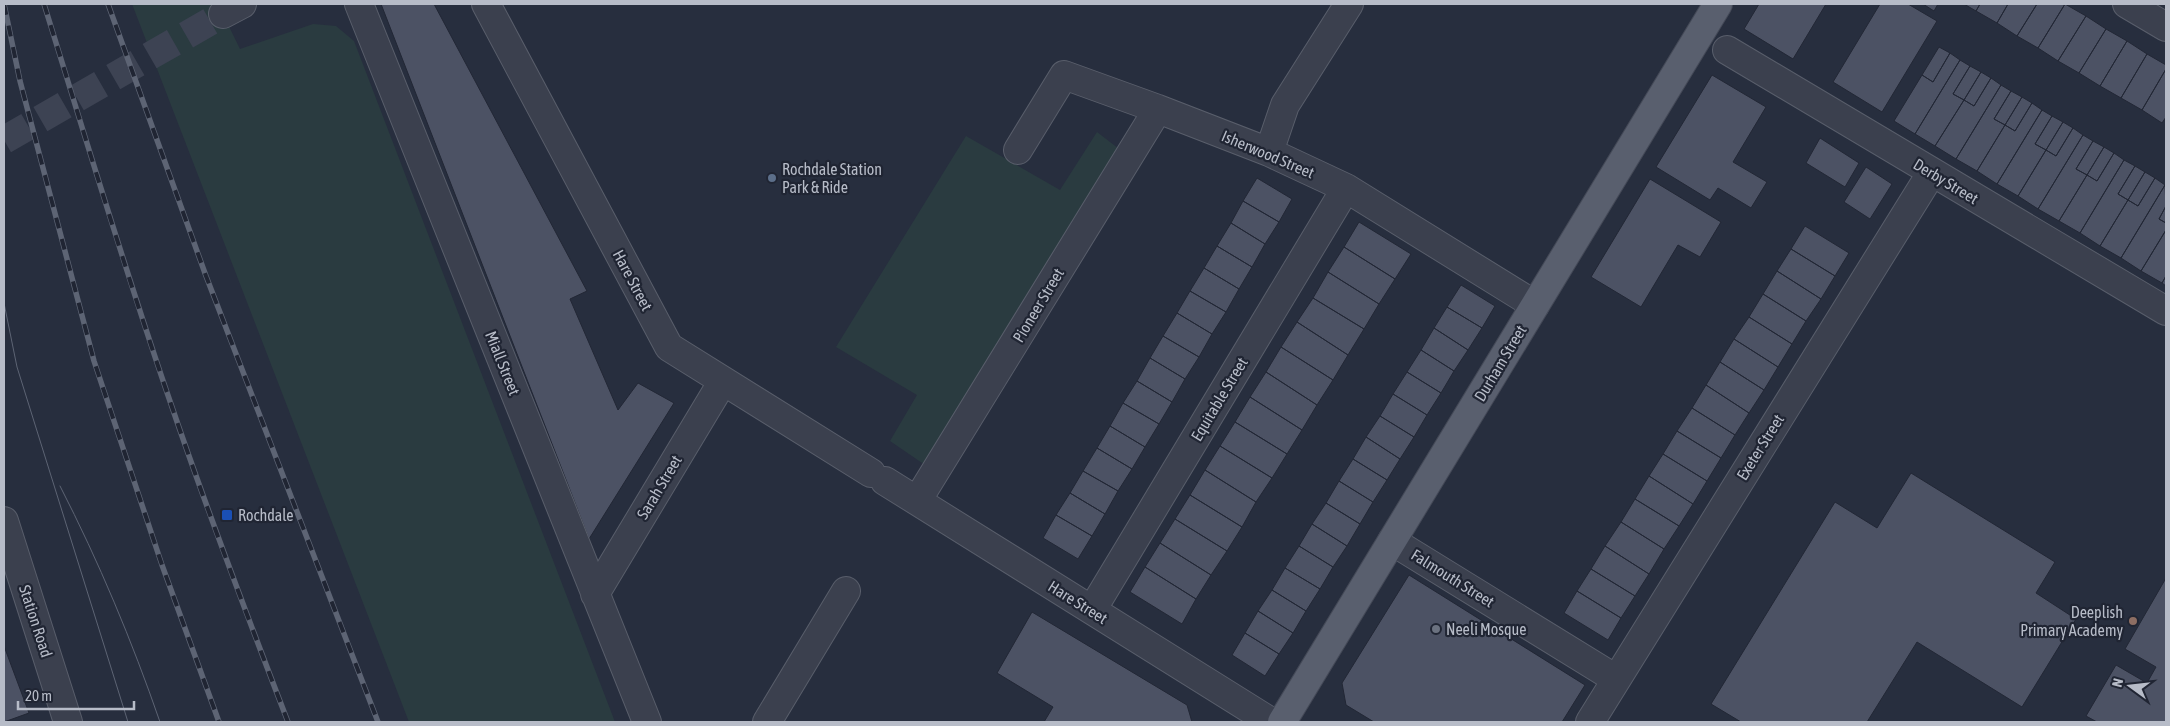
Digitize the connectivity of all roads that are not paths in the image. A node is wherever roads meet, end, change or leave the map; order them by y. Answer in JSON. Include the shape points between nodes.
{"nodes":[{"id":1,"x":359,"y":4,"type":"edge"},
{"id":2,"x":486,"y":4,"type":"edge"},
{"id":3,"x":1349,"y":4,"type":"edge"},
{"id":4,"x":1718,"y":4,"type":"edge"},
{"id":5,"x":2127,"y":4,"type":"edge"},
{"id":6,"x":2166,"y":27,"type":"edge"},
{"id":7,"x":1727,"y":50,"type":"dead end"},
{"id":8,"x":1158,"y":108,"type":"junction"},
{"id":9,"x":1018,"y":150,"type":"dead end"},
{"id":10,"x":1269,"y":152,"type":"junction"},
{"id":11,"x":1932,"y":172,"type":"junction"},
{"id":12,"x":1346,"y":188,"type":"junction"},
{"id":13,"x":1535,"y":305,"type":"junction"},
{"id":14,"x":2166,"y":310,"type":"edge"},
{"id":15,"x":723,"y":380,"type":"junction"},
{"id":16,"x":917,"y":501,"type":"junction"},
{"id":17,"x":4,"y":521,"type":"edge"},
{"id":18,"x":1392,"y":541,"type":"junction"},
{"id":19,"x":846,"y":591,"type":"dead end"},
{"id":20,"x":595,"y":594,"type":"junction"},
{"id":21,"x":1092,"y":610,"type":"junction"},
{"id":22,"x":1616,"y":679,"type":"junction"},
{"id":23,"x":68,"y":722,"type":"edge"},
{"id":24,"x":646,"y":722,"type":"edge"},
{"id":25,"x":766,"y":722,"type":"edge"},
{"id":26,"x":1271,"y":722,"type":"edge"},
{"id":27,"x":1282,"y":722,"type":"edge"},
{"id":28,"x":1590,"y":722,"type":"edge"}],
"edges":[{"from":1,"to":20,"type":"street","name":"Miall Street"},
{"from":2,"to":15,"type":"street","name":"Hare Street","via":[[669,347]]},
{"from":3,"to":10,"type":"street","via":[[1285,106]]},
{"from":4,"to":13,"type":"main road","name":"Durham Street"},
{"from":5,"to":6,"type":"street"},
{"from":7,"to":11,"type":"street","name":"Derby Street"},
{"from":8,"to":9,"type":"street","name":"Isherwood Street","via":[[1064,75]]},
{"from":8,"to":10,"type":"street","name":"Isherwood Street"},
{"from":8,"to":16,"type":"street","name":"Pioneer Street"},
{"from":10,"to":12,"type":"street","name":"Isherwood Street"},
{"from":11,"to":14,"type":"street","name":"Derby Street"},
{"from":11,"to":22,"type":"street","name":"Exeter Street"},
{"from":12,"to":13,"type":"street","name":"Isherwood Street"},
{"from":12,"to":21,"type":"street","name":"Equitable Street"},
{"from":13,"to":18,"type":"main road","name":"Durham Street"},
{"from":15,"to":16,"type":"street","name":"Hare Street"},
{"from":15,"to":20,"type":"street","name":"Sarah Street"},
{"from":16,"to":21,"type":"street","name":"Hare Street"},
{"from":17,"to":23,"type":"street","name":"Station Road"},
{"from":18,"to":22,"type":"street","name":"Falmouth Street"},
{"from":18,"to":27,"type":"main road","name":"Durham Street"},
{"from":19,"to":25,"type":"street"},
{"from":20,"to":24,"type":"street","name":"Miall Street"},
{"from":21,"to":26,"type":"street","name":"Hare Street"},
{"from":22,"to":28,"type":"street","name":"Exeter Street"}]}
